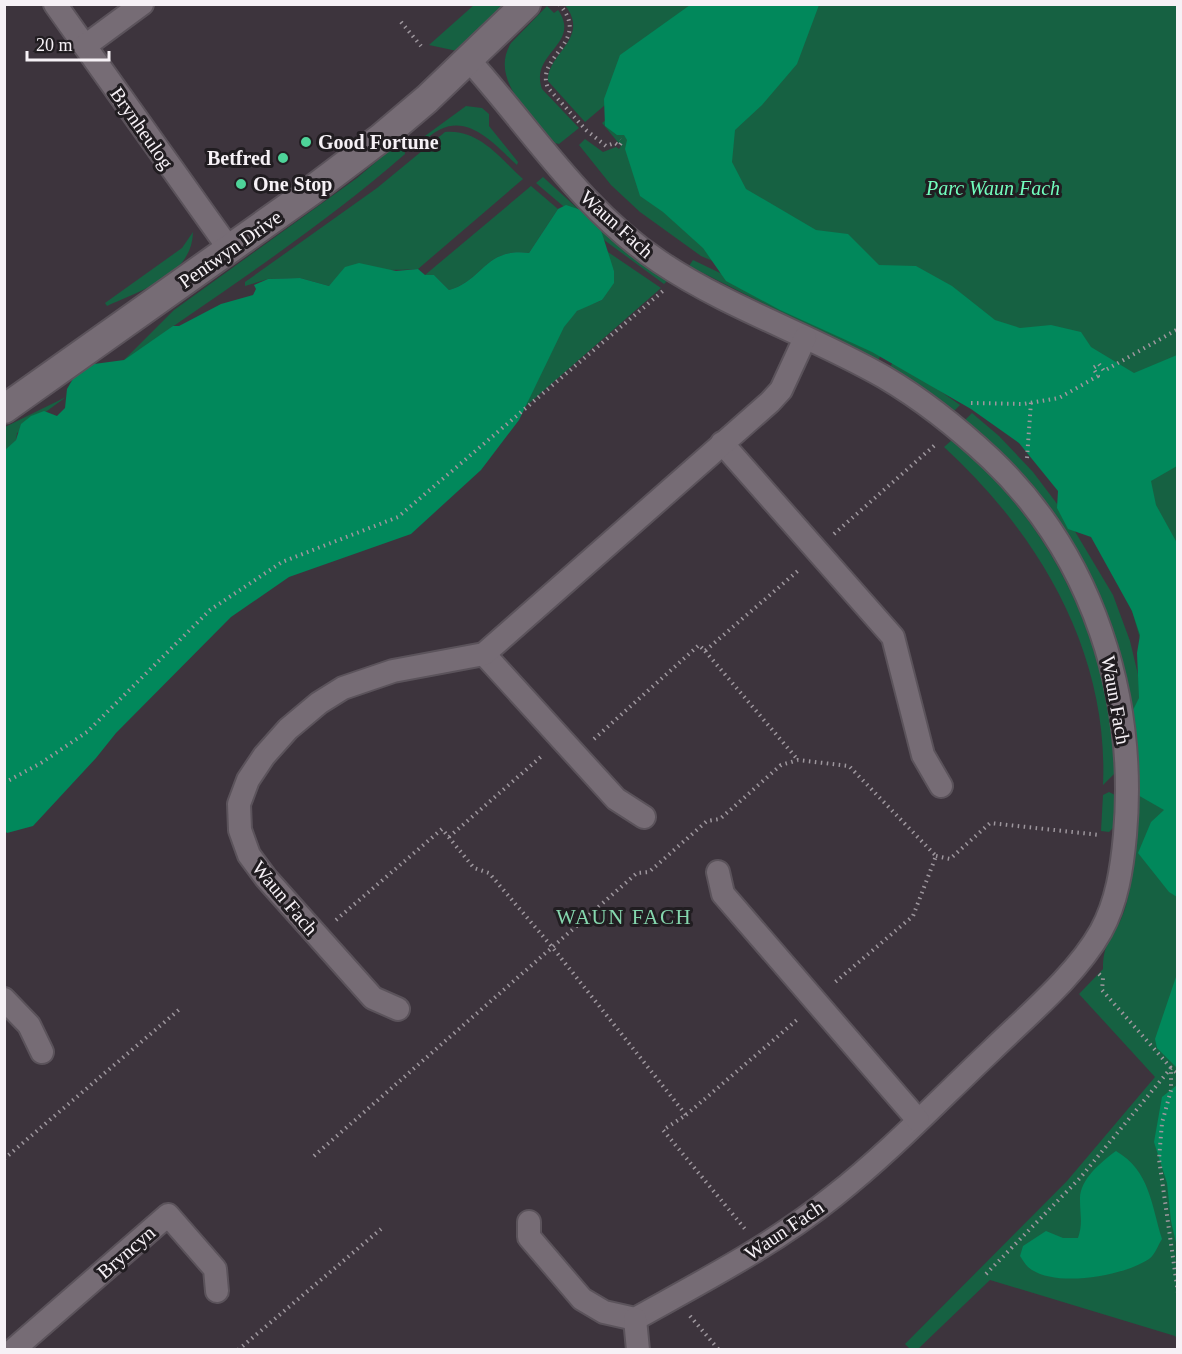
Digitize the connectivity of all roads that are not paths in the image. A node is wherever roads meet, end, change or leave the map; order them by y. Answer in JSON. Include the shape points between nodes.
{"nodes":[{"id":1,"x":55,"y":4,"type":"edge"},
{"id":2,"x":142,"y":4,"type":"edge"},
{"id":3,"x":526,"y":4,"type":"edge"},
{"id":4,"x":85,"y":46,"type":"junction"},
{"id":5,"x":469,"y":60,"type":"junction"},
{"id":6,"x":230,"y":250,"type":"junction"},
{"id":7,"x":806,"y":338,"type":"junction"},
{"id":8,"x":4,"y":409,"type":"edge"},
{"id":9,"x":722,"y":443,"type":"junction"},
{"id":10,"x":484,"y":654,"type":"junction"},
{"id":11,"x":941,"y":786,"type":"dead end"},
{"id":12,"x":644,"y":817,"type":"dead end"},
{"id":13,"x":718,"y":872,"type":"dead end"},
{"id":14,"x":4,"y":999,"type":"edge"},
{"id":15,"x":398,"y":1009,"type":"dead end"},
{"id":16,"x":42,"y":1052,"type":"dead end"},
{"id":17,"x":918,"y":1120,"type":"junction"},
{"id":18,"x":529,"y":1222,"type":"dead end"},
{"id":19,"x":217,"y":1291,"type":"dead end"},
{"id":20,"x":635,"y":1319,"type":"junction"},
{"id":21,"x":13,"y":1350,"type":"edge"},
{"id":22,"x":638,"y":1350,"type":"edge"}],
"edges":[{"from":1,"to":4,"type":"street","name":"Brynheulog"},
{"from":2,"to":4,"type":"street"},
{"from":3,"to":5,"type":"street","name":"Pentwyn Drive"},
{"from":4,"to":6,"type":"street","name":"Brynheulog"},
{"from":5,"to":6,"type":"street","name":"Pentwyn Drive","via":[[381,138]]},
{"from":5,"to":7,"type":"street","name":"Waun Fach","via":[[573,184],[636,244],[679,274]]},
{"from":6,"to":8,"type":"street","name":"Pentwyn Drive"},
{"from":7,"to":9,"type":"street","via":[[781,390]]},
{"from":7,"to":17,"type":"street","name":"Waun Fach","via":[[910,393],[956,428],[1013,483],[1045,523],[1076,574],[1101,628],[1119,698],[1128,780],[1127,812],[1119,881],[1103,928],[1071,970],[1025,1018]]},
{"from":9,"to":10,"type":"street"},
{"from":9,"to":11,"type":"street","via":[[893,637],[922,755]]},
{"from":10,"to":12,"type":"street","via":[[616,799]]},
{"from":10,"to":15,"type":"street","name":"Waun Fach","via":[[393,671],[343,688],[288,729],[248,780],[239,804],[240,830],[249,855],[373,998]]},
{"from":13,"to":17,"type":"street","via":[[723,894]]},
{"from":14,"to":16,"type":"street","via":[[29,1025]]},
{"from":17,"to":20,"type":"street","name":"Waun Fach","via":[[836,1195],[761,1248]]},
{"from":18,"to":20,"type":"street","via":[[529,1237],[582,1299],[604,1312]]},
{"from":19,"to":21,"type":"street","name":"Bryncyn","via":[[215,1269],[168,1215]]},
{"from":20,"to":22,"type":"street"}]}
